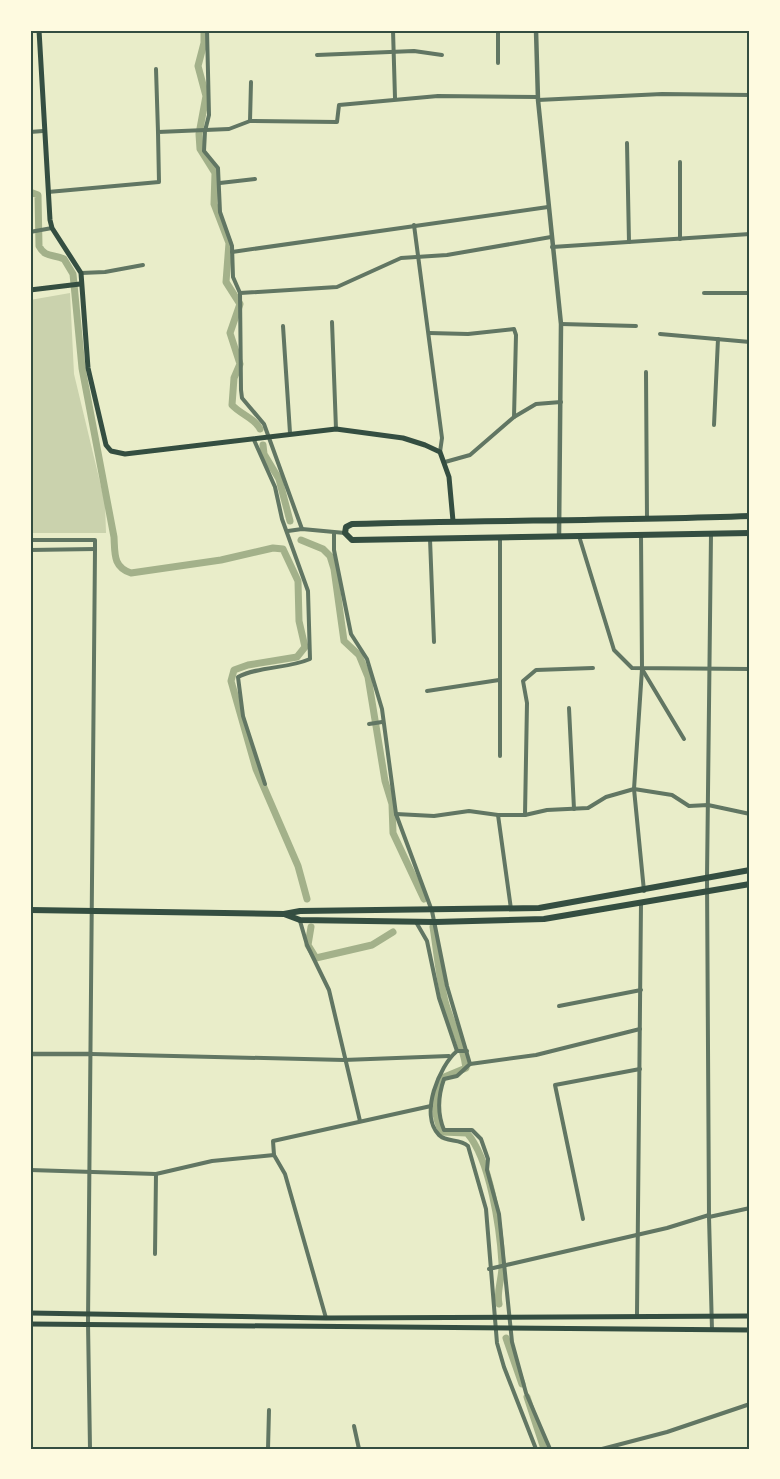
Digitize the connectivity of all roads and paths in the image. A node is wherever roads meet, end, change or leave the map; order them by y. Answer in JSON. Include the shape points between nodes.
{"nodes":[{"id":1,"x":39,"y":30,"type":"edge"},
{"id":2,"x":207,"y":30,"type":"edge"},
{"id":3,"x":393,"y":30,"type":"edge"},
{"id":4,"x":498,"y":30,"type":"edge"},
{"id":5,"x":536,"y":30,"type":"edge"},
{"id":6,"x":393,"y":52,"type":"junction"},
{"id":7,"x":317,"y":55,"type":"dead end"},
{"id":8,"x":441,"y":55,"type":"dead end"},
{"id":9,"x":498,"y":63,"type":"dead end"},
{"id":10,"x":156,"y":69,"type":"dead end"},
{"id":11,"x":251,"y":82,"type":"dead end"},
{"id":12,"x":750,"y":95,"type":"edge"},
{"id":13,"x":395,"y":98,"type":"junction"},
{"id":14,"x":538,"y":99,"type":"junction"},
{"id":15,"x":250,"y":121,"type":"junction"},
{"id":16,"x":43,"y":131,"type":"junction"},
{"id":17,"x":204,"y":131,"type":"junction"},
{"id":18,"x":30,"y":132,"type":"edge"},
{"id":19,"x":158,"y":132,"type":"junction"},
{"id":20,"x":627,"y":143,"type":"dead end"},
{"id":21,"x":680,"y":162,"type":"dead end"},
{"id":22,"x":255,"y":179,"type":"dead end"},
{"id":23,"x":220,"y":183,"type":"junction"},
{"id":24,"x":48,"y":193,"type":"junction"},
{"id":25,"x":548,"y":207,"type":"junction"},
{"id":26,"x":414,"y":225,"type":"junction"},
{"id":27,"x":52,"y":228,"type":"junction"},
{"id":28,"x":32,"y":233,"type":"edge"},
{"id":29,"x":750,"y":234,"type":"edge"},
{"id":30,"x":551,"y":237,"type":"junction"},
{"id":31,"x":680,"y":239,"type":"junction"},
{"id":32,"x":629,"y":242,"type":"junction"},
{"id":33,"x":552,"y":247,"type":"junction"},
{"id":34,"x":232,"y":252,"type":"junction"},
{"id":35,"x":417,"y":259,"type":"junction"},
{"id":36,"x":143,"y":265,"type":"dead end"},
{"id":37,"x":81,"y":273,"type":"junction"},
{"id":38,"x":80,"y":284,"type":"junction"},
{"id":39,"x":30,"y":290,"type":"edge"},
{"id":40,"x":704,"y":292,"type":"dead end"},
{"id":41,"x":240,"y":293,"type":"junction"},
{"id":42,"x":750,"y":293,"type":"edge"},
{"id":43,"x":332,"y":322,"type":"dead end"},
{"id":44,"x":561,"y":324,"type":"junction"},
{"id":45,"x":283,"y":326,"type":"dead end"},
{"id":46,"x":636,"y":326,"type":"dead end"},
{"id":47,"x":429,"y":333,"type":"junction"},
{"id":48,"x":660,"y":334,"type":"dead end"},
{"id":49,"x":718,"y":339,"type":"junction"},
{"id":50,"x":750,"y":342,"type":"edge"},
{"id":51,"x":646,"y":372,"type":"dead end"},
{"id":52,"x":561,"y":402,"type":"junction"},
{"id":53,"x":514,"y":417,"type":"junction"},
{"id":54,"x":714,"y":425,"type":"dead end"},
{"id":55,"x":336,"y":429,"type":"junction"},
{"id":56,"x":290,"y":432,"type":"junction"},
{"id":57,"x":269,"y":436,"type":"junction"},
{"id":58,"x":254,"y":440,"type":"junction"},
{"id":59,"x":440,"y":453,"type":"junction"},
{"id":60,"x":445,"y":462,"type":"junction"},
{"id":61,"x":750,"y":516,"type":"edge"},
{"id":62,"x":558,"y":519,"type":"junction"},
{"id":63,"x":646,"y":520,"type":"junction"},
{"id":64,"x":453,"y":521,"type":"junction"},
{"id":65,"x":302,"y":530,"type":"junction"},
{"id":66,"x":288,"y":531,"type":"junction"},
{"id":67,"x":345,"y":533,"type":"junction"},
{"id":68,"x":750,"y":533,"type":"edge"},
{"id":69,"x":334,"y":534,"type":"junction"},
{"id":70,"x":711,"y":534,"type":"junction"},
{"id":71,"x":641,"y":535,"type":"junction"},
{"id":72,"x":559,"y":536,"type":"junction"},
{"id":73,"x":579,"y":536,"type":"junction"},
{"id":74,"x":500,"y":537,"type":"junction"},
{"id":75,"x":430,"y":539,"type":"junction"},
{"id":76,"x":30,"y":540,"type":"edge"},
{"id":77,"x":95,"y":549,"type":"junction"},
{"id":78,"x":30,"y":550,"type":"edge"},
{"id":79,"x":434,"y":642,"type":"dead end"},
{"id":80,"x":593,"y":668,"type":"dead end"},
{"id":81,"x":642,"y":669,"type":"junction"},
{"id":82,"x":710,"y":669,"type":"junction"},
{"id":83,"x":750,"y":669,"type":"edge"},
{"id":84,"x":499,"y":680,"type":"junction"},
{"id":85,"x":427,"y":691,"type":"dead end"},
{"id":86,"x":569,"y":708,"type":"dead end"},
{"id":87,"x":382,"y":722,"type":"junction"},
{"id":88,"x":369,"y":724,"type":"dead end"},
{"id":89,"x":684,"y":738,"type":"dead end"},
{"id":90,"x":500,"y":756,"type":"dead end"},
{"id":91,"x":265,"y":784,"type":"dead end"},
{"id":92,"x":634,"y":789,"type":"junction"},
{"id":93,"x":708,"y":805,"type":"junction"},
{"id":94,"x":574,"y":809,"type":"junction"},
{"id":95,"x":396,"y":814,"type":"junction"},
{"id":96,"x":750,"y":814,"type":"edge"},
{"id":97,"x":498,"y":815,"type":"junction"},
{"id":98,"x":525,"y":815,"type":"junction"},
{"id":99,"x":750,"y":870,"type":"edge"},
{"id":100,"x":707,"y":878,"type":"junction"},
{"id":101,"x":750,"y":884,"type":"edge"},
{"id":102,"x":708,"y":890,"type":"junction"},
{"id":103,"x":644,"y":891,"type":"junction"},
{"id":104,"x":641,"y":903,"type":"junction"},
{"id":105,"x":92,"y":909,"type":"junction"},
{"id":106,"x":511,"y":909,"type":"junction"},
{"id":107,"x":30,"y":910,"type":"edge"},
{"id":108,"x":300,"y":911,"type":"junction"},
{"id":109,"x":432,"y":911,"type":"junction"},
{"id":110,"x":284,"y":914,"type":"junction"},
{"id":111,"x":300,"y":920,"type":"junction"},
{"id":112,"x":415,"y":921,"type":"junction"},
{"id":113,"x":435,"y":922,"type":"junction"},
{"id":114,"x":641,"y":990,"type":"junction"},
{"id":115,"x":559,"y":1006,"type":"dead end"},
{"id":116,"x":640,"y":1029,"type":"junction"},
{"id":117,"x":457,"y":1051,"type":"junction"},
{"id":118,"x":467,"y":1051,"type":"junction"},
{"id":119,"x":30,"y":1054,"type":"edge"},
{"id":120,"x":92,"y":1054,"type":"junction"},
{"id":121,"x":450,"y":1056,"type":"junction"},
{"id":122,"x":344,"y":1060,"type":"junction"},
{"id":123,"x":470,"y":1064,"type":"junction"},
{"id":124,"x":640,"y":1069,"type":"junction"},
{"id":125,"x":431,"y":1106,"type":"junction"},
{"id":126,"x":360,"y":1120,"type":"junction"},
{"id":127,"x":274,"y":1155,"type":"junction"},
{"id":128,"x":30,"y":1170,"type":"edge"},
{"id":129,"x":90,"y":1170,"type":"junction"},
{"id":130,"x":156,"y":1174,"type":"junction"},
{"id":131,"x":750,"y":1208,"type":"edge"},
{"id":132,"x":709,"y":1216,"type":"junction"},
{"id":133,"x":583,"y":1219,"type":"dead end"},
{"id":134,"x":638,"y":1234,"type":"junction"},
{"id":135,"x":155,"y":1254,"type":"dead end"},
{"id":136,"x":504,"y":1266,"type":"junction"},
{"id":137,"x":489,"y":1269,"type":"junction"},
{"id":138,"x":88,"y":1312,"type":"junction"},
{"id":139,"x":30,"y":1313,"type":"edge"},
{"id":140,"x":637,"y":1314,"type":"junction"},
{"id":141,"x":712,"y":1315,"type":"junction"},
{"id":142,"x":750,"y":1316,"type":"edge"},
{"id":143,"x":507,"y":1317,"type":"junction"},
{"id":144,"x":326,"y":1318,"type":"junction"},
{"id":145,"x":494,"y":1318,"type":"junction"},
{"id":146,"x":88,"y":1323,"type":"junction"},
{"id":147,"x":30,"y":1324,"type":"edge"},
{"id":148,"x":494,"y":1327,"type":"junction"},
{"id":149,"x":509,"y":1328,"type":"junction"},
{"id":150,"x":712,"y":1330,"type":"junction"},
{"id":151,"x":750,"y":1330,"type":"edge"},
{"id":152,"x":750,"y":1404,"type":"edge"},
{"id":153,"x":268,"y":1410,"type":"dead end"},
{"id":154,"x":354,"y":1426,"type":"dead end"},
{"id":155,"x":90,"y":1449,"type":"edge"},
{"id":156,"x":268,"y":1449,"type":"edge"},
{"id":157,"x":359,"y":1449,"type":"edge"},
{"id":158,"x":536,"y":1449,"type":"edge"},
{"id":159,"x":550,"y":1449,"type":"edge"},
{"id":160,"x":602,"y":1449,"type":"edge"}],
"edges":[{"from":1,"to":16,"type":"main road"},
{"from":2,"to":17,"type":"street","via":[[209,115]]},
{"from":3,"to":6,"type":"street"},
{"from":4,"to":9,"type":"street"},
{"from":5,"to":14,"type":"street"},
{"from":6,"to":7,"type":"street"},
{"from":6,"to":8,"type":"street"},
{"from":6,"to":13,"type":"street"},
{"from":10,"to":19,"type":"street"},
{"from":11,"to":15,"type":"street"},
{"from":12,"to":14,"type":"street"},
{"from":13,"to":14,"type":"street"},
{"from":13,"to":15,"type":"street","via":[[339,105],[337,122]]},
{"from":14,"to":25,"type":"street"},
{"from":15,"to":17,"type":"street","via":[[229,129]]},
{"from":16,"to":18,"type":"street"},
{"from":16,"to":24,"type":"main road"},
{"from":17,"to":19,"type":"street"},
{"from":17,"to":23,"type":"street","via":[[204,151],[218,168]]},
{"from":19,"to":24,"type":"street","via":[[159,182]]},
{"from":20,"to":32,"type":"street"},
{"from":21,"to":31,"type":"street"},
{"from":22,"to":23,"type":"street"},
{"from":23,"to":34,"type":"street","via":[[220,212]]},
{"from":24,"to":27,"type":"main road"},
{"from":25,"to":26,"type":"street"},
{"from":25,"to":30,"type":"street"},
{"from":26,"to":34,"type":"street"},
{"from":26,"to":35,"type":"street"},
{"from":27,"to":28,"type":"street"},
{"from":27,"to":37,"type":"main road"},
{"from":29,"to":31,"type":"street"},
{"from":30,"to":33,"type":"street"},
{"from":30,"to":35,"type":"street"},
{"from":31,"to":32,"type":"street"},
{"from":32,"to":33,"type":"street"},
{"from":33,"to":44,"type":"street"},
{"from":34,"to":41,"type":"street","via":[[233,277]]},
{"from":35,"to":41,"type":"street","via":[[401,258],[380,265],[337,287]]},
{"from":35,"to":47,"type":"street"},
{"from":36,"to":37,"type":"street"},
{"from":37,"to":38,"type":"main road"},
{"from":38,"to":39,"type":"main road"},
{"from":38,"to":58,"type":"main road","via":[[88,368],[106,446],[111,452],[126,454]]},
{"from":40,"to":42,"type":"street"},
{"from":41,"to":57,"type":"street","via":[[242,398]]},
{"from":43,"to":55,"type":"street"},
{"from":44,"to":46,"type":"street"},
{"from":44,"to":52,"type":"street"},
{"from":45,"to":56,"type":"street"},
{"from":47,"to":53,"type":"street","via":[[514,329]]},
{"from":47,"to":59,"type":"street","via":[[442,438]]},
{"from":48,"to":49,"type":"street"},
{"from":49,"to":50,"type":"street"},
{"from":49,"to":54,"type":"street"},
{"from":51,"to":63,"type":"street"},
{"from":52,"to":53,"type":"street","via":[[536,404]]},
{"from":52,"to":62,"type":"street"},
{"from":53,"to":60,"type":"street","via":[[470,455]]},
{"from":55,"to":56,"type":"main road"},
{"from":55,"to":59,"type":"main road","via":[[403,438]]},
{"from":56,"to":57,"type":"main road"},
{"from":57,"to":58,"type":"main road"},
{"from":57,"to":65,"type":"street"},
{"from":58,"to":66,"type":"street","via":[[275,487]]},
{"from":59,"to":60,"type":"main road"},
{"from":60,"to":64,"type":"main road"},
{"from":61,"to":63,"type":"main road"},
{"from":62,"to":63,"type":"main road"},
{"from":62,"to":64,"type":"main road"},
{"from":62,"to":72,"type":"street"},
{"from":64,"to":67,"type":"main road","via":[[352,524]]},
{"from":65,"to":66,"type":"street"},
{"from":65,"to":69,"type":"street"},
{"from":66,"to":91,"type":"street","via":[[308,591],[310,658],[293,666],[238,676],[243,716]]},
{"from":67,"to":69,"type":"street"},
{"from":67,"to":75,"type":"main road","via":[[352,540]]},
{"from":68,"to":70,"type":"main road"},
{"from":69,"to":87,"type":"street","via":[[351,634],[367,659]]},
{"from":70,"to":71,"type":"main road"},
{"from":70,"to":82,"type":"street"},
{"from":71,"to":73,"type":"main road"},
{"from":71,"to":81,"type":"street"},
{"from":72,"to":73,"type":"main road"},
{"from":72,"to":74,"type":"main road"},
{"from":73,"to":81,"type":"street","via":[[614,650],[632,668]]},
{"from":74,"to":75,"type":"main road"},
{"from":74,"to":84,"type":"street"},
{"from":75,"to":79,"type":"street"},
{"from":76,"to":77,"type":"street","via":[[95,540]]},
{"from":77,"to":78,"type":"street"},
{"from":77,"to":105,"type":"street"},
{"from":80,"to":98,"type":"street","via":[[536,670],[523,681]]},
{"from":81,"to":82,"type":"street"},
{"from":81,"to":89,"type":"street"},
{"from":81,"to":92,"type":"street"},
{"from":82,"to":83,"type":"street"},
{"from":82,"to":93,"type":"street"},
{"from":84,"to":85,"type":"street"},
{"from":84,"to":90,"type":"street"},
{"from":86,"to":94,"type":"street"},
{"from":87,"to":88,"type":"street"},
{"from":87,"to":95,"type":"street"},
{"from":92,"to":93,"type":"street","via":[[672,795],[689,806]]},
{"from":92,"to":94,"type":"street","via":[[606,797],[588,808]]},
{"from":92,"to":103,"type":"street"},
{"from":93,"to":96,"type":"street"},
{"from":93,"to":100,"type":"street"},
{"from":94,"to":98,"type":"street"},
{"from":95,"to":97,"type":"street","via":[[434,816],[469,810]]},
{"from":95,"to":109,"type":"street"},
{"from":97,"to":98,"type":"street"},
{"from":97,"to":106,"type":"street"},
{"from":99,"to":100,"type":"main road"},
{"from":100,"to":102,"type":"street"},
{"from":100,"to":103,"type":"main road"},
{"from":101,"to":102,"type":"main road"},
{"from":102,"to":104,"type":"main road"},
{"from":102,"to":132,"type":"street"},
{"from":103,"to":106,"type":"main road"},
{"from":104,"to":113,"type":"main road","via":[[543,919]]},
{"from":104,"to":114,"type":"street"},
{"from":105,"to":107,"type":"main road"},
{"from":105,"to":110,"type":"main road"},
{"from":105,"to":120,"type":"street"},
{"from":106,"to":109,"type":"main road"},
{"from":108,"to":109,"type":"main road"},
{"from":108,"to":110,"type":"main road"},
{"from":108,"to":111,"type":"street"},
{"from":109,"to":113,"type":"street"},
{"from":110,"to":111,"type":"main road"},
{"from":111,"to":112,"type":"main road"},
{"from":111,"to":122,"type":"street","via":[[307,945],[329,990]]},
{"from":112,"to":113,"type":"main road"},
{"from":112,"to":117,"type":"street","via":[[426,941]]},
{"from":113,"to":118,"type":"street","via":[[447,986]]},
{"from":114,"to":115,"type":"street"},
{"from":114,"to":116,"type":"street"},
{"from":116,"to":123,"type":"street","via":[[536,1055]]},
{"from":116,"to":124,"type":"street"},
{"from":117,"to":118,"type":"street"},
{"from":117,"to":121,"type":"street"},
{"from":118,"to":123,"type":"street"},
{"from":119,"to":120,"type":"street"},
{"from":120,"to":122,"type":"street"},
{"from":120,"to":129,"type":"street"},
{"from":121,"to":122,"type":"street"},
{"from":121,"to":125,"type":"street","via":[[436,1083]]},
{"from":122,"to":126,"type":"street"},
{"from":123,"to":136,"type":"street","via":[[457,1076],[444,1079],[439,1092],[439,1119],[444,1130],[472,1130],[481,1139],[499,1214]]},
{"from":124,"to":133,"type":"street","via":[[555,1085]]},
{"from":124,"to":134,"type":"street"},
{"from":125,"to":126,"type":"street"},
{"from":125,"to":137,"type":"street","via":[[437,1133],[444,1139],[462,1140],[468,1146],[486,1209]]},
{"from":126,"to":127,"type":"street","via":[[273,1141]]},
{"from":127,"to":130,"type":"street","via":[[212,1161]]},
{"from":127,"to":144,"type":"street","via":[[285,1174]]},
{"from":128,"to":129,"type":"street"},
{"from":129,"to":130,"type":"street"},
{"from":129,"to":138,"type":"street"},
{"from":130,"to":135,"type":"street"},
{"from":131,"to":132,"type":"street"},
{"from":132,"to":134,"type":"street"},
{"from":132,"to":141,"type":"street"},
{"from":134,"to":136,"type":"street"},
{"from":134,"to":140,"type":"street"},
{"from":136,"to":137,"type":"street"},
{"from":136,"to":143,"type":"street"},
{"from":137,"to":145,"type":"street"},
{"from":138,"to":139,"type":"main road"},
{"from":138,"to":144,"type":"main road"},
{"from":138,"to":146,"type":"street"},
{"from":140,"to":141,"type":"main road"},
{"from":140,"to":143,"type":"main road"},
{"from":141,"to":142,"type":"main road"},
{"from":141,"to":150,"type":"street"},
{"from":143,"to":145,"type":"main road"},
{"from":143,"to":149,"type":"street"},
{"from":144,"to":145,"type":"main road"},
{"from":145,"to":148,"type":"street"},
{"from":146,"to":147,"type":"main road"},
{"from":146,"to":148,"type":"main road"},
{"from":146,"to":155,"type":"street"},
{"from":148,"to":149,"type":"main road"},
{"from":148,"to":158,"type":"street","via":[[504,1367]]},
{"from":149,"to":150,"type":"main road"},
{"from":149,"to":159,"type":"street","via":[[526,1393]]},
{"from":150,"to":151,"type":"main road"},
{"from":152,"to":160,"type":"street"},
{"from":153,"to":156,"type":"street"},
{"from":154,"to":157,"type":"street"}]}
